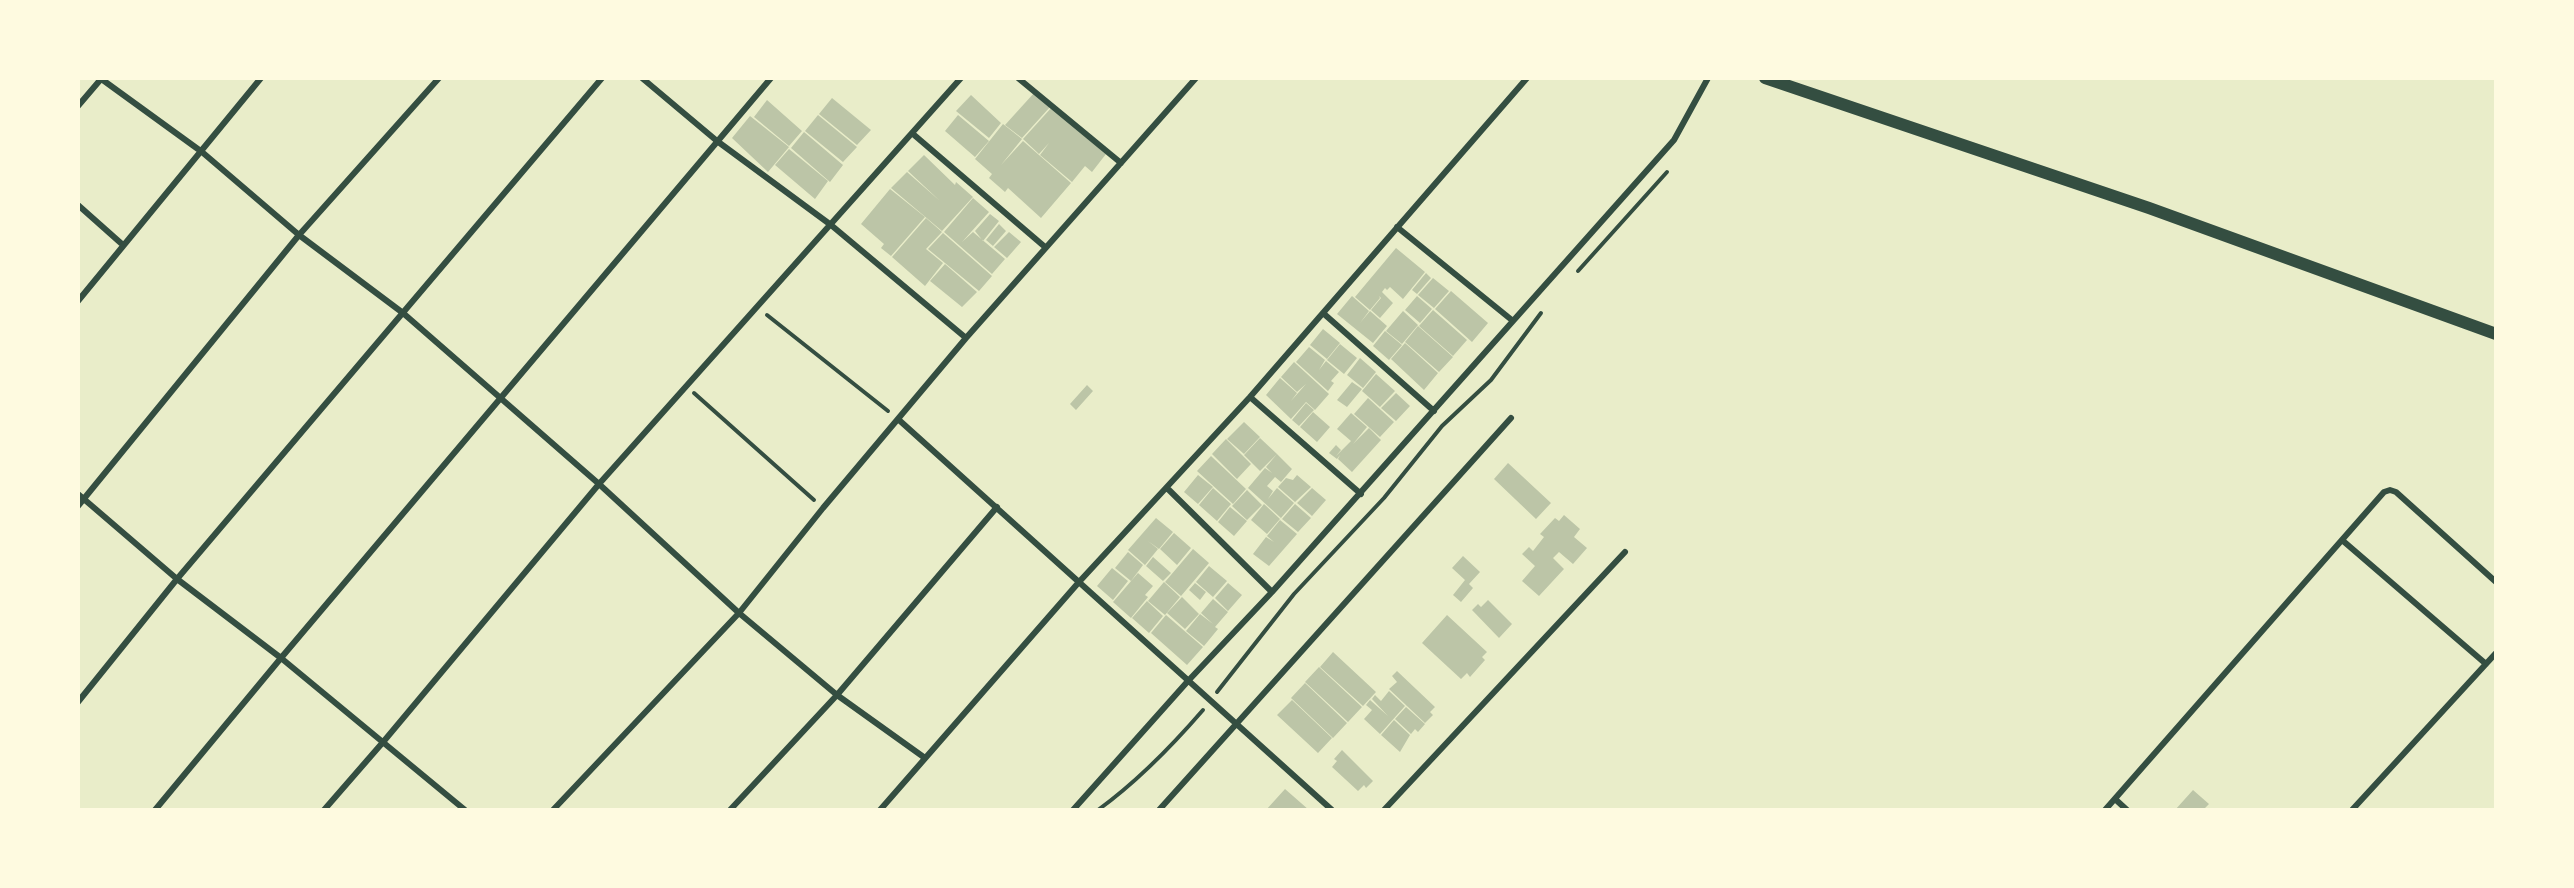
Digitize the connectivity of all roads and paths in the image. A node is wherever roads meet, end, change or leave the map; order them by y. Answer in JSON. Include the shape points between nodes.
{"nodes":[{"id":1,"x":101,"y":78,"type":"edge"},
{"id":2,"x":261,"y":78,"type":"edge"},
{"id":3,"x":439,"y":78,"type":"edge"},
{"id":4,"x":603,"y":78,"type":"edge"},
{"id":5,"x":642,"y":78,"type":"edge"},
{"id":6,"x":771,"y":78,"type":"edge"},
{"id":7,"x":961,"y":78,"type":"edge"},
{"id":8,"x":1018,"y":78,"type":"edge"},
{"id":9,"x":1196,"y":78,"type":"edge"},
{"id":10,"x":1527,"y":78,"type":"edge"},
{"id":11,"x":1708,"y":78,"type":"edge"},
{"id":12,"x":1765,"y":78,"type":"edge"},
{"id":13,"x":78,"y":106,"type":"edge"},
{"id":14,"x":913,"y":134,"type":"junction"},
{"id":15,"x":717,"y":141,"type":"junction"},
{"id":16,"x":202,"y":152,"type":"junction"},
{"id":17,"x":1121,"y":163,"type":"junction"},
{"id":18,"x":1674,"y":164,"type":"dead end"},
{"id":19,"x":78,"y":206,"type":"edge"},
{"id":20,"x":831,"y":225,"type":"junction"},
{"id":21,"x":1397,"y":227,"type":"junction"},
{"id":22,"x":299,"y":235,"type":"junction"},
{"id":23,"x":123,"y":245,"type":"junction"},
{"id":24,"x":1045,"y":247,"type":"junction"},
{"id":25,"x":1573,"y":277,"type":"dead end"},
{"id":26,"x":78,"y":301,"type":"edge"},
{"id":27,"x":757,"y":307,"type":"junction"},
{"id":28,"x":1542,"y":310,"type":"dead end"},
{"id":29,"x":403,"y":313,"type":"junction"},
{"id":30,"x":1323,"y":313,"type":"junction"},
{"id":31,"x":1513,"y":321,"type":"junction"},
{"id":32,"x":2496,"y":334,"type":"edge"},
{"id":33,"x":966,"y":338,"type":"junction"},
{"id":34,"x":687,"y":387,"type":"junction"},
{"id":35,"x":1250,"y":397,"type":"junction"},
{"id":36,"x":501,"y":400,"type":"junction"},
{"id":37,"x":1434,"y":411,"type":"junction"},
{"id":38,"x":1511,"y":418,"type":"dead end"},
{"id":39,"x":899,"y":420,"type":"junction"},
{"id":40,"x":599,"y":484,"type":"junction"},
{"id":41,"x":1167,"y":488,"type":"junction"},
{"id":42,"x":78,"y":494,"type":"edge"},
{"id":43,"x":1361,"y":494,"type":"junction"},
{"id":44,"x":84,"y":499,"type":"junction"},
{"id":45,"x":78,"y":506,"type":"edge"},
{"id":46,"x":997,"y":507,"type":"junction"},
{"id":47,"x":823,"y":508,"type":"junction"},
{"id":48,"x":2342,"y":540,"type":"junction"},
{"id":49,"x":1625,"y":552,"type":"dead end"},
{"id":50,"x":177,"y":579,"type":"junction"},
{"id":51,"x":1079,"y":582,"type":"junction"},
{"id":52,"x":2496,"y":582,"type":"edge"},
{"id":53,"x":1272,"y":592,"type":"junction"},
{"id":54,"x":739,"y":613,"type":"junction"},
{"id":55,"x":2496,"y":653,"type":"edge"},
{"id":56,"x":280,"y":658,"type":"junction"},
{"id":57,"x":2486,"y":664,"type":"junction"},
{"id":58,"x":1188,"y":681,"type":"junction"},
{"id":59,"x":837,"y":695,"type":"junction"},
{"id":60,"x":1211,"y":701,"type":"junction"},
{"id":61,"x":78,"y":702,"type":"edge"},
{"id":62,"x":1237,"y":725,"type":"junction"},
{"id":63,"x":384,"y":741,"type":"junction"},
{"id":64,"x":925,"y":758,"type":"junction"},
{"id":65,"x":2115,"y":799,"type":"junction"},
{"id":66,"x":155,"y":810,"type":"edge"},
{"id":67,"x":324,"y":810,"type":"edge"},
{"id":68,"x":465,"y":810,"type":"edge"},
{"id":69,"x":553,"y":810,"type":"edge"},
{"id":70,"x":730,"y":810,"type":"edge"},
{"id":71,"x":880,"y":810,"type":"edge"},
{"id":72,"x":1073,"y":810,"type":"edge"},
{"id":73,"x":1098,"y":810,"type":"edge"},
{"id":74,"x":1159,"y":810,"type":"edge"},
{"id":75,"x":1332,"y":810,"type":"edge"},
{"id":76,"x":1384,"y":810,"type":"edge"},
{"id":77,"x":2105,"y":810,"type":"edge"},
{"id":78,"x":2127,"y":810,"type":"edge"},
{"id":79,"x":2352,"y":810,"type":"edge"}],
"edges":[{"from":1,"to":13,"type":"street"},
{"from":1,"to":16,"type":"street"},
{"from":2,"to":16,"type":"street"},
{"from":3,"to":22,"type":"street"},
{"from":4,"to":29,"type":"street"},
{"from":5,"to":15,"type":"street"},
{"from":6,"to":15,"type":"street"},
{"from":7,"to":14,"type":"street"},
{"from":8,"to":17,"type":"street"},
{"from":9,"to":17,"type":"street"},
{"from":10,"to":21,"type":"street"},
{"from":11,"to":31,"type":"street","via":[[1674,140]]},
{"from":12,"to":32,"type":"main road","via":[[2149,208]]},
{"from":14,"to":20,"type":"street"},
{"from":14,"to":24,"type":"street"},
{"from":15,"to":20,"type":"street"},
{"from":15,"to":36,"type":"street"},
{"from":16,"to":22,"type":"street"},
{"from":16,"to":23,"type":"street"},
{"from":17,"to":24,"type":"street"},
{"from":18,"to":25,"type":"path"},
{"from":19,"to":23,"type":"street"},
{"from":20,"to":27,"type":"street"},
{"from":20,"to":33,"type":"street"},
{"from":21,"to":30,"type":"street"},
{"from":21,"to":31,"type":"street"},
{"from":22,"to":29,"type":"street"},
{"from":22,"to":44,"type":"street"},
{"from":23,"to":26,"type":"street"},
{"from":24,"to":33,"type":"street"},
{"from":27,"to":34,"type":"street"},
{"from":27,"to":39,"type":"path"},
{"from":28,"to":60,"type":"path","via":[[1491,380],[1442,426],[1384,498],[1294,594]]},
{"from":29,"to":36,"type":"street"},
{"from":29,"to":50,"type":"street"},
{"from":30,"to":35,"type":"street"},
{"from":30,"to":37,"type":"street"},
{"from":31,"to":37,"type":"street"},
{"from":33,"to":39,"type":"street"},
{"from":34,"to":40,"type":"street"},
{"from":34,"to":47,"type":"path"},
{"from":35,"to":41,"type":"street"},
{"from":35,"to":43,"type":"street"},
{"from":36,"to":40,"type":"street"},
{"from":36,"to":56,"type":"street"},
{"from":37,"to":43,"type":"street"},
{"from":38,"to":62,"type":"street"},
{"from":39,"to":46,"type":"street"},
{"from":39,"to":47,"type":"street"},
{"from":40,"to":54,"type":"street"},
{"from":40,"to":63,"type":"street"},
{"from":41,"to":51,"type":"street"},
{"from":41,"to":53,"type":"street"},
{"from":42,"to":44,"type":"street"},
{"from":43,"to":53,"type":"street"},
{"from":44,"to":45,"type":"street"},
{"from":44,"to":50,"type":"street"},
{"from":46,"to":51,"type":"street"},
{"from":46,"to":59,"type":"street"},
{"from":47,"to":54,"type":"street"},
{"from":48,"to":52,"type":"street","via":[[2390,490]]},
{"from":48,"to":57,"type":"street"},
{"from":48,"to":65,"type":"street"},
{"from":49,"to":76,"type":"street"},
{"from":50,"to":56,"type":"street"},
{"from":50,"to":61,"type":"street"},
{"from":51,"to":58,"type":"street"},
{"from":51,"to":64,"type":"street"},
{"from":53,"to":58,"type":"street"},
{"from":54,"to":59,"type":"street"},
{"from":54,"to":69,"type":"street"},
{"from":55,"to":57,"type":"street"},
{"from":56,"to":63,"type":"street"},
{"from":56,"to":66,"type":"street"},
{"from":57,"to":79,"type":"street"},
{"from":58,"to":60,"type":"street"},
{"from":58,"to":72,"type":"street"},
{"from":59,"to":64,"type":"street"},
{"from":59,"to":70,"type":"street"},
{"from":60,"to":62,"type":"street"},
{"from":60,"to":73,"type":"path","via":[[1128,789]]},
{"from":62,"to":74,"type":"street"},
{"from":62,"to":75,"type":"street"},
{"from":63,"to":67,"type":"street"},
{"from":63,"to":68,"type":"street"},
{"from":64,"to":71,"type":"street"},
{"from":65,"to":77,"type":"street"},
{"from":65,"to":78,"type":"street"}]}
